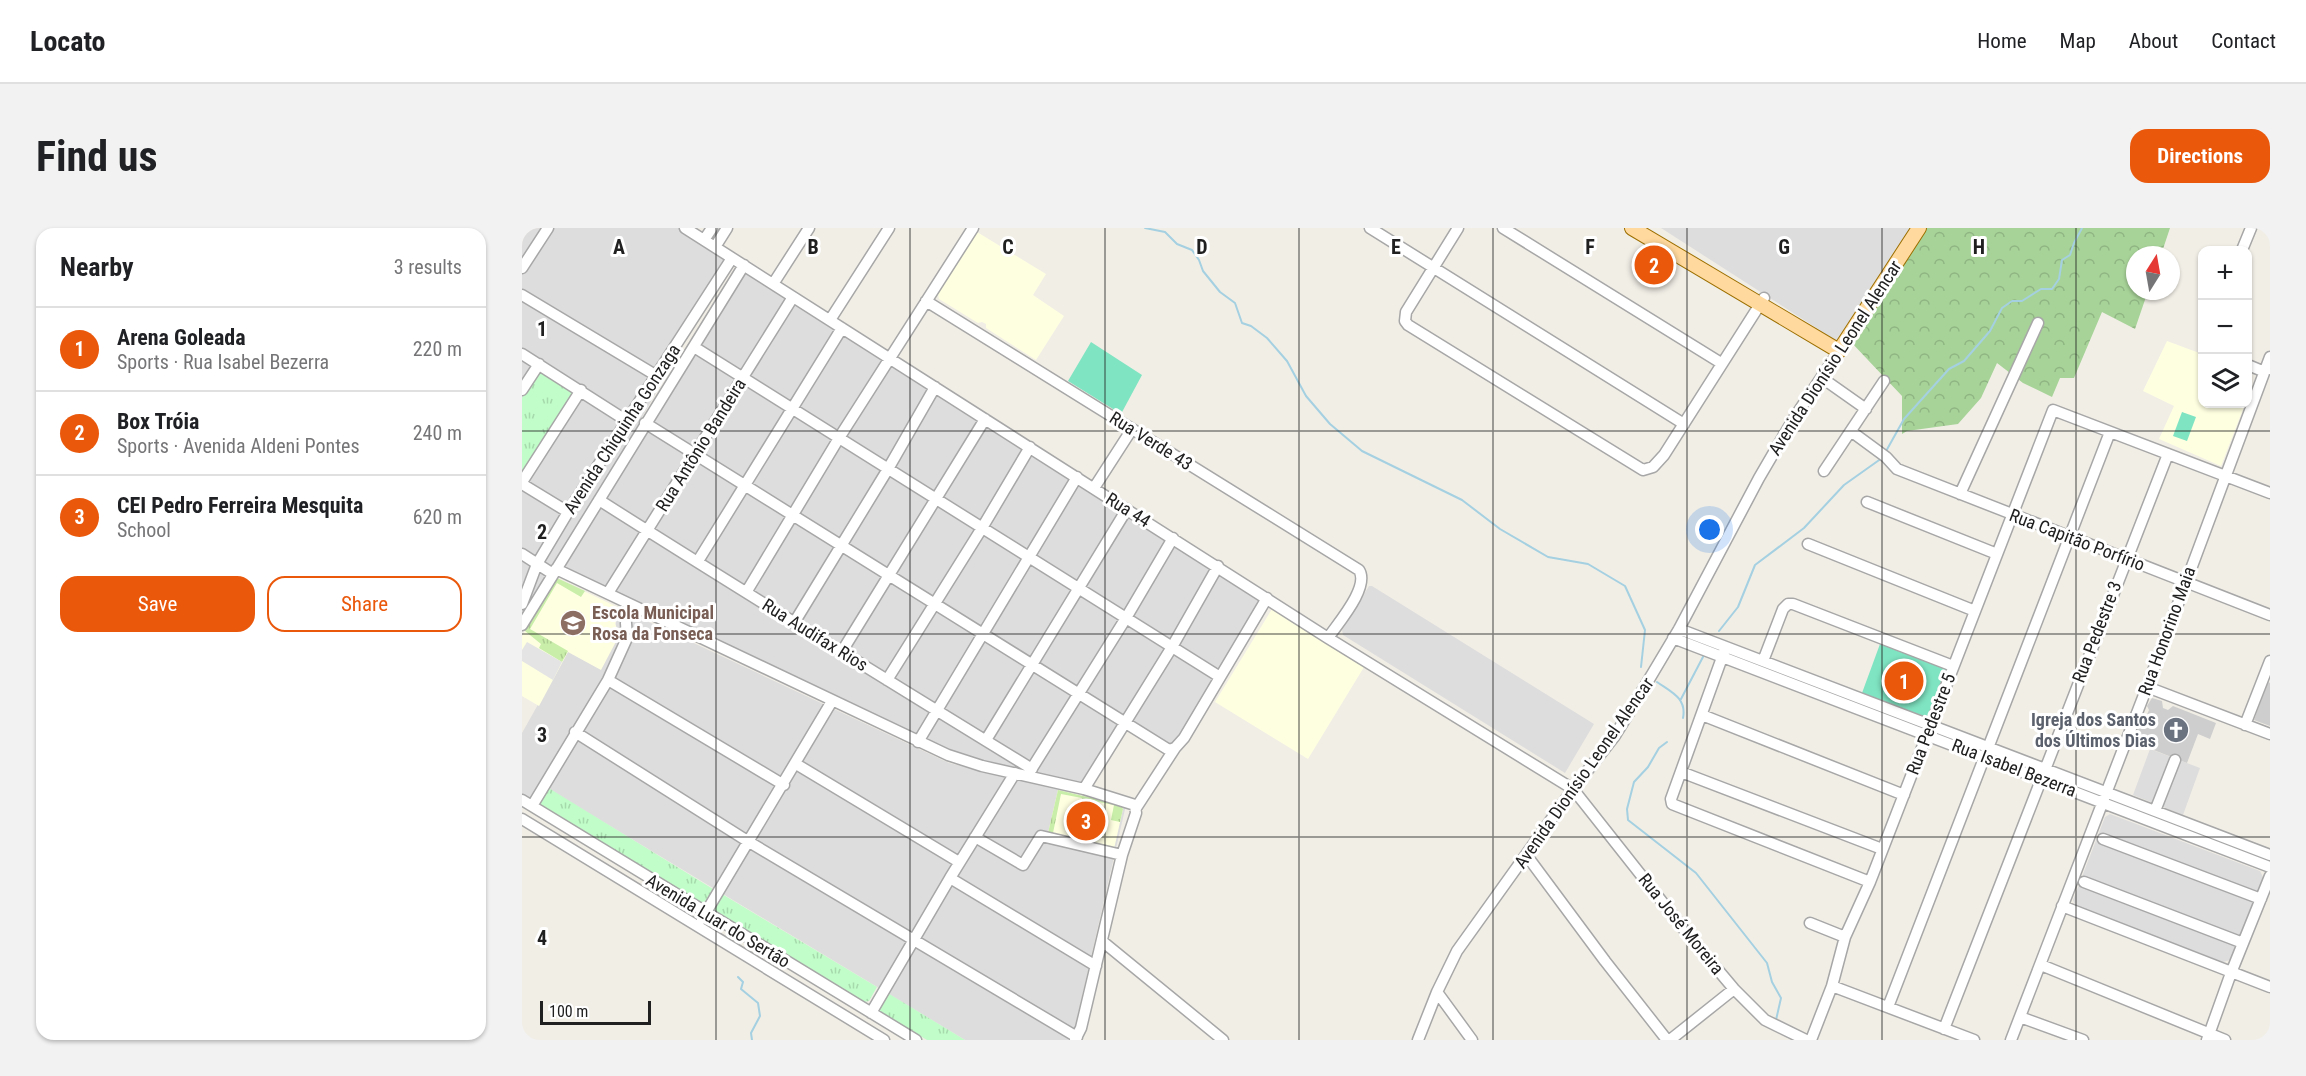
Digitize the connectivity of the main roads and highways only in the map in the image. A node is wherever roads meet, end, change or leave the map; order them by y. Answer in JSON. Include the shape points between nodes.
{"nodes":[{"id":1,"x":1632,"y":228,"type":"edge"},
{"id":2,"x":1651,"y":228,"type":"edge"},
{"id":3,"x":1919,"y":228,"type":"edge"},
{"id":4,"x":1762,"y":301,"type":"junction"}],
"edges":[{"from":1,"to":4,"type":"main road"},
{"from":2,"to":4,"type":"main road"},
{"from":3,"to":4,"type":"main road","name":"Avenida Dionísio Leonel Alencar","via":[[1841,347]]}]}
